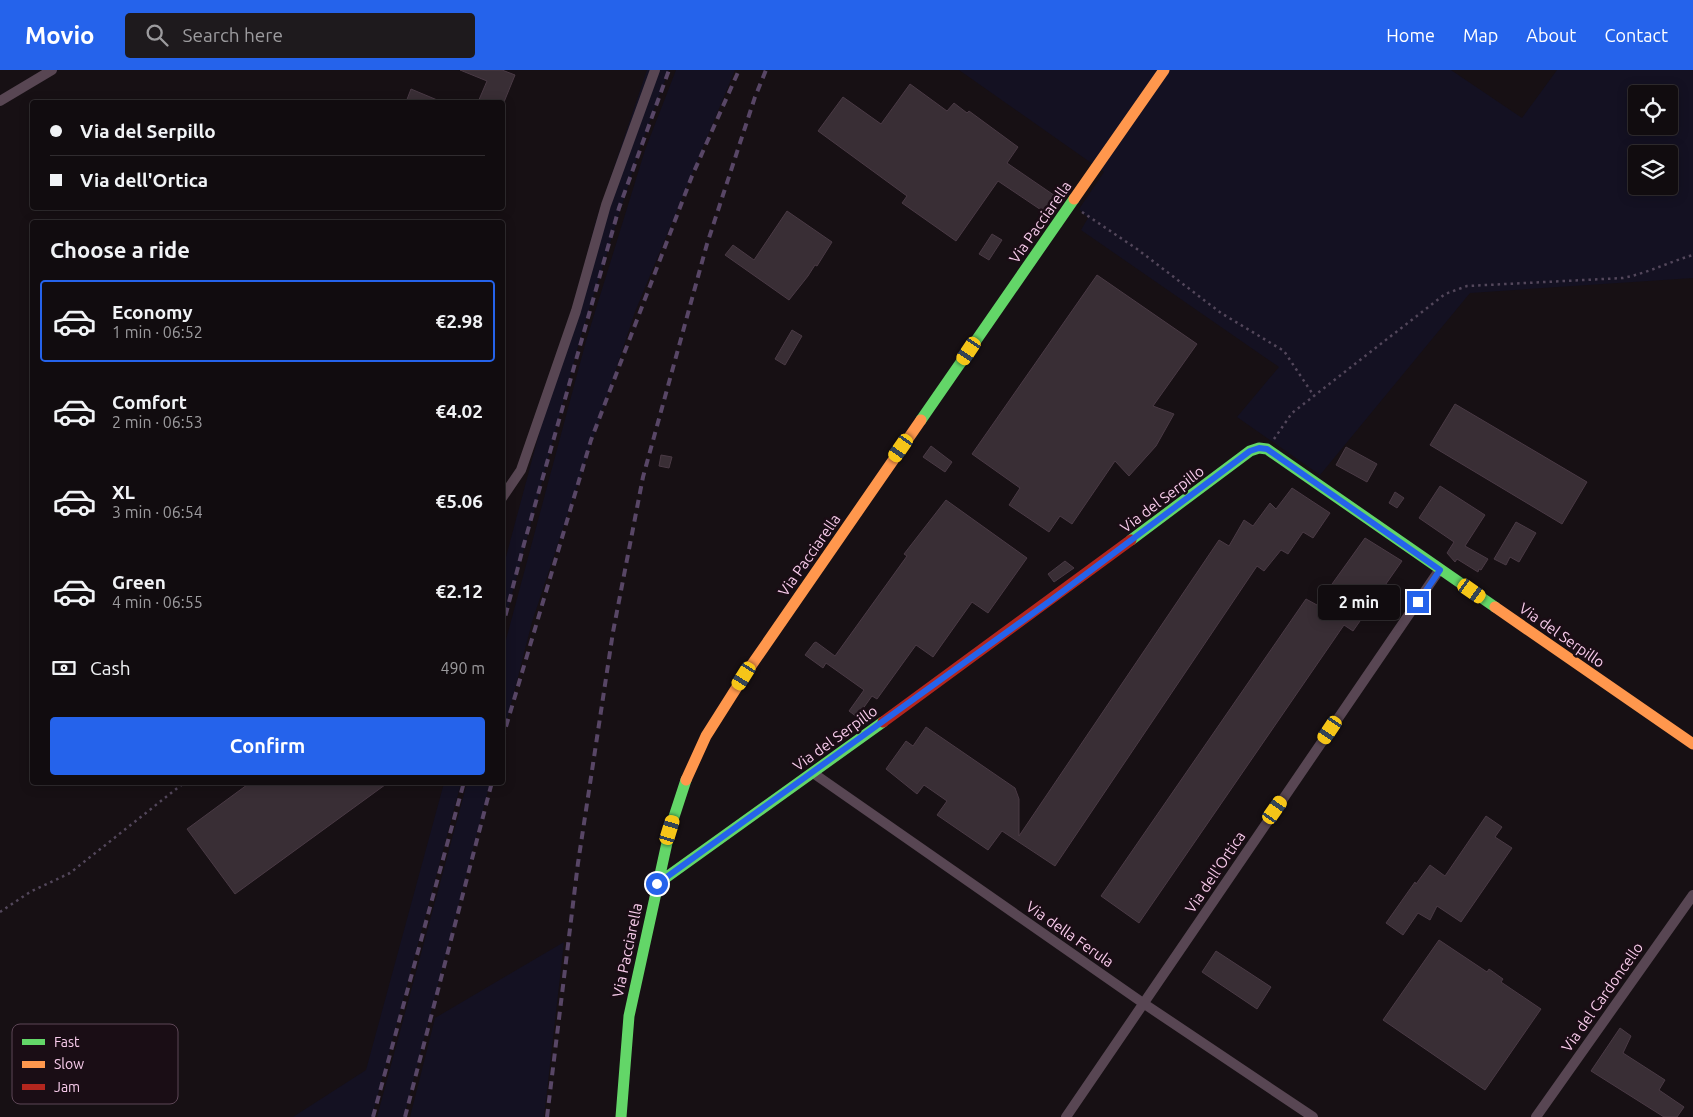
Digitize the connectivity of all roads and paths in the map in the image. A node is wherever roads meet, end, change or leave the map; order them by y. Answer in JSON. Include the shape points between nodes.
{"nodes":[{"id":1,"x":52,"y":70,"type":"edge"},
{"id":2,"x":655,"y":70,"type":"edge"},
{"id":3,"x":1164,"y":70,"type":"edge"},
{"id":4,"x":0,"y":101,"type":"edge"},
{"id":5,"x":1070,"y":204,"type":"junction"},
{"id":6,"x":1693,"y":255,"type":"edge"},
{"id":7,"x":1314,"y":397,"type":"junction"},
{"id":8,"x":1267,"y":449,"type":"junction"},
{"id":9,"x":505,"y":494,"type":"edge"},
{"id":10,"x":1440,"y":570,"type":"junction"},
{"id":11,"x":1693,"y":744,"type":"edge"},
{"id":12,"x":813,"y":773,"type":"junction"},
{"id":13,"x":181,"y":785,"type":"edge"},
{"id":14,"x":657,"y":884,"type":"junction"},
{"id":15,"x":1693,"y":895,"type":"edge"},
{"id":16,"x":0,"y":912,"type":"edge"},
{"id":17,"x":1143,"y":1003,"type":"junction"},
{"id":18,"x":621,"y":1117,"type":"edge"},
{"id":19,"x":1066,"y":1117,"type":"edge"},
{"id":20,"x":1313,"y":1117,"type":"edge"},
{"id":21,"x":1536,"y":1117,"type":"edge"}],
"edges":[{"from":1,"to":4,"type":"street"},
{"from":2,"to":9,"type":"street","via":[[606,205],[576,311],[521,470]]},
{"from":3,"to":5,"type":"street","name":"Via Pacciarella"},
{"from":5,"to":7,"type":"path","via":[[1137,249],[1221,313],[1284,351]]},
{"from":5,"to":14,"type":"street","name":"Via Pacciarella","via":[[744,676],[706,736],[686,780]]},
{"from":6,"to":7,"type":"path","via":[[1623,278],[1467,286],[1452,291]]},
{"from":7,"to":8,"type":"path","via":[[1292,413]]},
{"from":8,"to":10,"type":"street","name":"Via del Serpillo"},
{"from":8,"to":12,"type":"street","name":"Via del Serpillo","via":[[1250,451]]},
{"from":10,"to":11,"type":"street","name":"Via del Serpillo"},
{"from":10,"to":17,"type":"street","name":"Via dell'Ortica"},
{"from":12,"to":14,"type":"street","name":"Via del Serpillo"},
{"from":12,"to":17,"type":"street","name":"Via della Ferula"},
{"from":13,"to":16,"type":"path","via":[[70,873],[30,892]]},
{"from":14,"to":18,"type":"street","name":"Via Pacciarella","via":[[629,1016]]},
{"from":15,"to":21,"type":"street","name":"Via del Cardoncello"},
{"from":17,"to":19,"type":"street","name":"Via dell'Ortica"},
{"from":17,"to":20,"type":"street","name":"Via della Ferula"}]}
